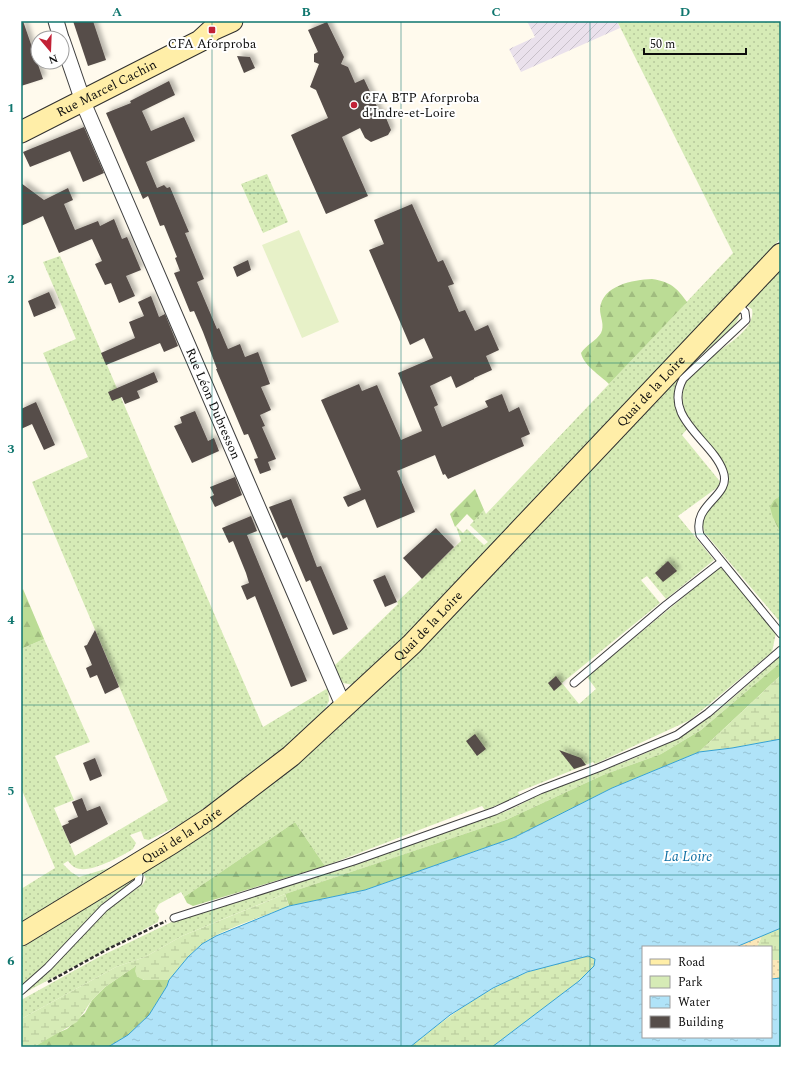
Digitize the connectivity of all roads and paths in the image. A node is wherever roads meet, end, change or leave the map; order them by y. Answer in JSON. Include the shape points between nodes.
{"nodes":[{"id":1,"x":232,"y":21,"type":"edge"},
{"id":2,"x":70,"y":63,"type":"edge"},
{"id":3,"x":81,"y":95,"type":"junction"},
{"id":4,"x":21,"y":120,"type":"edge"},
{"id":5,"x":21,"y":132,"type":"edge"},
{"id":6,"x":781,"y":254,"type":"edge"},
{"id":7,"x":736,"y":303,"type":"junction"},
{"id":8,"x":722,"y":562,"type":"junction"},
{"id":9,"x":781,"y":634,"type":"edge"},
{"id":10,"x":781,"y":650,"type":"edge"},
{"id":11,"x":574,"y":683,"type":"dead end"},
{"id":12,"x":346,"y":706,"type":"junction"},
{"id":13,"x":135,"y":866,"type":"junction"},
{"id":14,"x":174,"y":918,"type":"joint"},
{"id":15,"x":21,"y":935,"type":"edge"},
{"id":16,"x":41,"y":986,"type":"dead end"},
{"id":17,"x":21,"y":991,"type":"edge"}],
"edges":[{"from":1,"to":3,"type":"main road","name":"Rue Marcel Cachin","via":[[212,30],[200,41]]},
{"from":2,"to":3,"type":"street","name":"Rue Léon Dubresson"},
{"from":3,"to":4,"type":"main road","name":"Rue Marcel Cachin"},
{"from":3,"to":5,"type":"main road","name":"Rue Marcel Cachin"},
{"from":3,"to":12,"type":"street","name":"Rue Léon Dubresson"},
{"from":6,"to":7,"type":"main road","name":"Quai de la Loire"},
{"from":7,"to":8,"type":"lane","via":[[745,312],[746,320],[689,372],[678,390],[678,404],[682,414],[724,472],[723,487],[701,513],[698,524],[704,540]]},
{"from":7,"to":12,"type":"main road","name":"Quai de la Loire","via":[[412,644]]},
{"from":8,"to":9,"type":"lane"},
{"from":8,"to":11,"type":"lane","via":[[660,610]]},
{"from":10,"to":14,"type":"lane","via":[[708,713],[677,735],[540,790],[495,811],[354,861]]},
{"from":12,"to":13,"type":"main road","name":"Quai de la Loire","via":[[290,756],[238,796]]},
{"from":13,"to":15,"type":"main road","name":"Quai de la Loire"},
{"from":13,"to":17,"type":"lane","via":[[139,876],[138,882],[104,908],[48,967]]},
{"from":14,"to":16,"type":"path","via":[[108,949]]}]}
